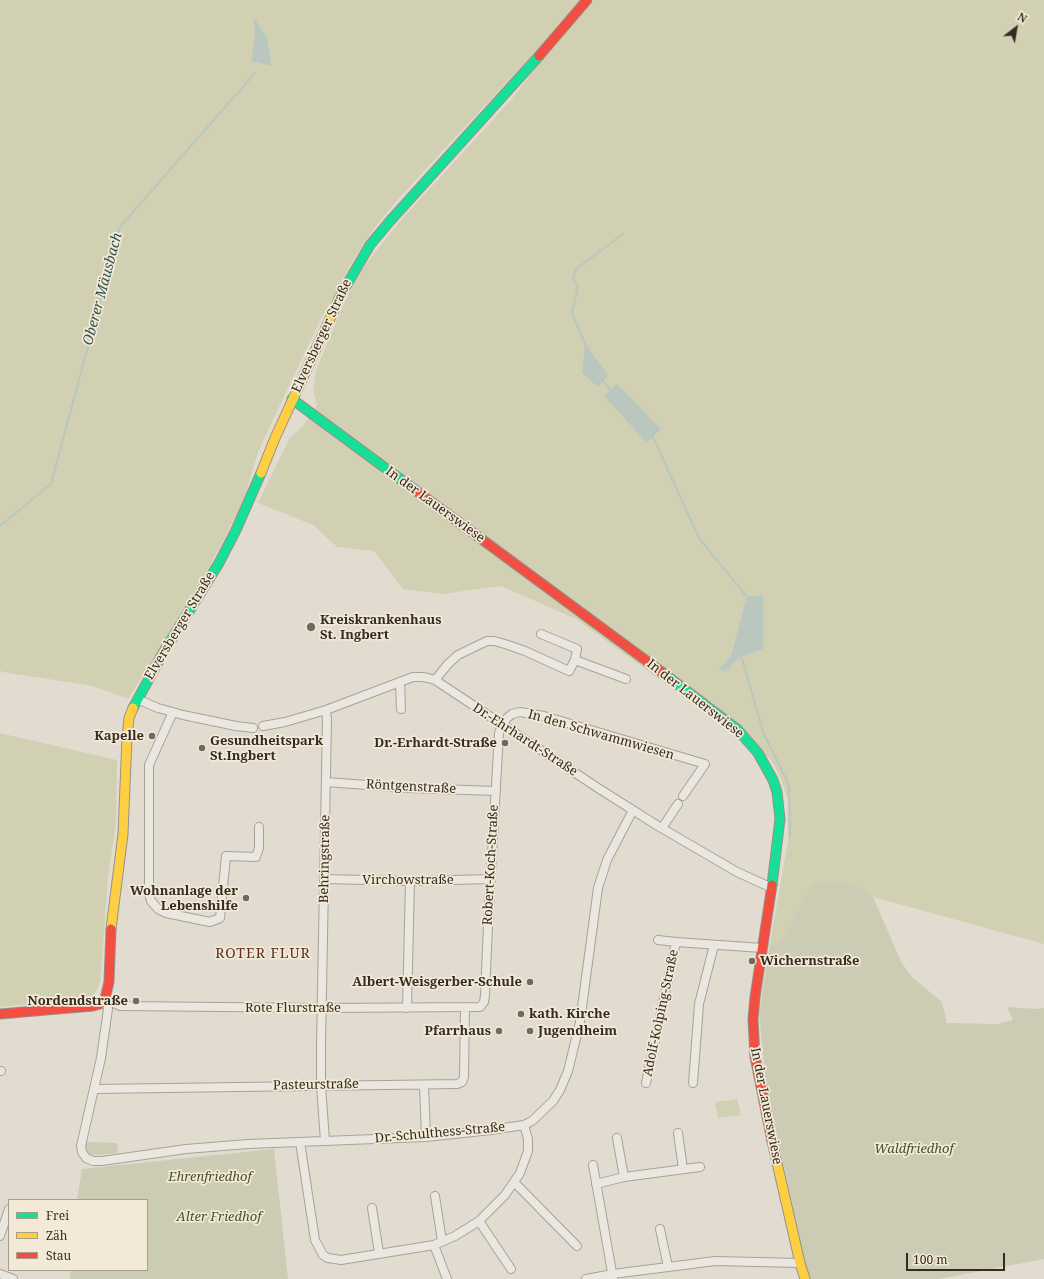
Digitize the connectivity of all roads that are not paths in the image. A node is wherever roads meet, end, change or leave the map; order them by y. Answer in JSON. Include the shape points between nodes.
{"nodes":[{"id":1,"x":587,"y":0,"type":"edge"},
{"id":2,"x":292,"y":400,"type":"junction"},
{"id":3,"x":541,"y":634,"type":"dead end"},
{"id":4,"x":575,"y":660,"type":"junction"},
{"id":5,"x":626,"y":679,"type":"dead end"},
{"id":6,"x":435,"y":680,"type":"junction"},
{"id":7,"x":400,"y":682,"type":"junction"},
{"id":8,"x":137,"y":699,"type":"junction"},
{"id":9,"x":401,"y":709,"type":"dead end"},
{"id":10,"x":326,"y":710,"type":"junction"},
{"id":11,"x":172,"y":712,"type":"junction"},
{"id":12,"x":502,"y":725,"type":"junction"},
{"id":13,"x":263,"y":726,"type":"dead end"},
{"id":14,"x":254,"y":728,"type":"dead end"},
{"id":15,"x":326,"y":782,"type":"junction"},
{"id":16,"x":496,"y":791,"type":"junction"},
{"id":17,"x":683,"y":796,"type":"dead end"},
{"id":18,"x":678,"y":804,"type":"dead end"},
{"id":19,"x":632,"y":810,"type":"junction"},
{"id":20,"x":259,"y":827,"type":"dead end"},
{"id":21,"x":662,"y":828,"type":"junction"},
{"id":22,"x":324,"y":879,"type":"junction"},
{"id":23,"x":491,"y":879,"type":"junction"},
{"id":24,"x":410,"y":881,"type":"junction"},
{"id":25,"x":772,"y":888,"type":"junction"},
{"id":26,"x":658,"y":940,"type":"dead end"},
{"id":27,"x":676,"y":942,"type":"junction"},
{"id":28,"x":714,"y":945,"type":"junction"},
{"id":29,"x":762,"y":948,"type":"junction"},
{"id":30,"x":105,"y":999,"type":"junction"},
{"id":31,"x":482,"y":1004,"type":"joint"},
{"id":32,"x":465,"y":1007,"type":"junction"},
{"id":33,"x":322,"y":1008,"type":"junction"},
{"id":34,"x":407,"y":1008,"type":"junction"},
{"id":35,"x":0,"y":1014,"type":"edge"},
{"id":36,"x":646,"y":1083,"type":"dead end"},
{"id":37,"x":693,"y":1083,"type":"dead end"},
{"id":38,"x":321,"y":1085,"type":"junction"},
{"id":39,"x":424,"y":1085,"type":"junction"},
{"id":40,"x":94,"y":1089,"type":"junction"},
{"id":41,"x":524,"y":1125,"type":"junction"},
{"id":42,"x":678,"y":1133,"type":"dead end"},
{"id":43,"x":426,"y":1137,"type":"junction"},
{"id":44,"x":618,"y":1138,"type":"dead end"},
{"id":45,"x":325,"y":1141,"type":"junction"},
{"id":46,"x":300,"y":1142,"type":"junction"},
{"id":47,"x":593,"y":1165,"type":"dead end"},
{"id":48,"x":700,"y":1167,"type":"dead end"},
{"id":49,"x":683,"y":1169,"type":"junction"},
{"id":50,"x":624,"y":1177,"type":"junction"},
{"id":51,"x":514,"y":1182,"type":"junction"},
{"id":52,"x":596,"y":1184,"type":"junction"},
{"id":53,"x":436,"y":1196,"type":"dead end"},
{"id":54,"x":372,"y":1208,"type":"dead end"},
{"id":55,"x":8,"y":1212,"type":"edge"},
{"id":56,"x":479,"y":1221,"type":"junction"},
{"id":57,"x":660,"y":1229,"type":"dead end"},
{"id":58,"x":0,"y":1236,"type":"edge"},
{"id":59,"x":442,"y":1242,"type":"junction"},
{"id":60,"x":434,"y":1245,"type":"junction"},
{"id":61,"x":577,"y":1246,"type":"dead end"},
{"id":62,"x":378,"y":1253,"type":"junction"},
{"id":63,"x":800,"y":1263,"type":"junction"},
{"id":64,"x":668,"y":1267,"type":"junction"},
{"id":65,"x":511,"y":1269,"type":"dead end"},
{"id":66,"x":0,"y":1274,"type":"edge"},
{"id":67,"x":613,"y":1277,"type":"edge"},
{"id":68,"x":13,"y":1279,"type":"edge"},
{"id":69,"x":447,"y":1279,"type":"edge"},
{"id":70,"x":586,"y":1279,"type":"edge"},
{"id":71,"x":804,"y":1279,"type":"edge"}],
"edges":[{"from":1,"to":2,"type":"main road","name":"Elversberger Straße","via":[[526,72],[370,245],[350,276]]},
{"from":2,"to":8,"type":"main road","name":"Elversberger Straße","via":[[250,499],[219,563],[162,653]]},
{"from":2,"to":25,"type":"main road","name":"In der Lauerswiese","via":[[722,717],[750,742],[773,780],[779,805],[779,834]]},
{"from":3,"to":4,"type":"street","via":[[577,649]]},
{"from":4,"to":5,"type":"street"},
{"from":4,"to":6,"type":"street","via":[[569,671],[525,651],[500,642],[487,641],[458,656]]},
{"from":6,"to":7,"type":"street","name":"Dr.-Ehrhardt-Straße","via":[[422,676]]},
{"from":6,"to":12,"type":"street","name":"Dr.-Ehrhardt-Straße"},
{"from":7,"to":9,"type":"street"},
{"from":7,"to":10,"type":"street","name":"Dr.-Ehrhardt-Straße"},
{"from":8,"to":11,"type":"street"},
{"from":8,"to":30,"type":"main road","name":"Elversberger Straße","via":[[129,718],[122,834],[111,926],[109,982]]},
{"from":10,"to":13,"type":"street","name":"Dr.-Ehrhardt-Straße"},
{"from":10,"to":15,"type":"street","name":"Behringstraße"},
{"from":11,"to":14,"type":"street"},
{"from":11,"to":20,"type":"street","via":[[149,765],[151,901],[166,913],[210,922],[220,918],[226,856],[256,857],[259,848]]},
{"from":12,"to":16,"type":"street","name":"Robert-Koch-Straße","via":[[499,733]]},
{"from":12,"to":17,"type":"street","name":"In den Schwammwiesen","via":[[512,714],[531,713],[705,764]]},
{"from":12,"to":19,"type":"street","name":"Dr.-Ehrhardt-Straße"},
{"from":15,"to":16,"type":"street","name":"Röntgenstraße"},
{"from":15,"to":22,"type":"street","name":"Behringstraße"},
{"from":16,"to":23,"type":"street","name":"Robert-Koch-Straße"},
{"from":18,"to":21,"type":"street"},
{"from":19,"to":21,"type":"street","name":"Dr.-Ehrhardt-Straße"},
{"from":19,"to":41,"type":"street","name":"Dr.-Schulthess-Straße","via":[[607,860],[598,888],[580,1022],[570,1066],[553,1101],[532,1121]]},
{"from":21,"to":25,"type":"street","name":"Dr.-Ehrhardt-Straße","via":[[737,872]]},
{"from":22,"to":24,"type":"street","name":"Virchowstraße"},
{"from":22,"to":33,"type":"street","name":"Behringstraße"},
{"from":23,"to":24,"type":"street","name":"Virchowstraße"},
{"from":23,"to":31,"type":"street","name":"Robert-Koch-Straße","via":[[485,995]]},
{"from":24,"to":34,"type":"street"},
{"from":25,"to":29,"type":"main road","name":"In der Lauerswiese"},
{"from":26,"to":27,"type":"street"},
{"from":27,"to":28,"type":"street"},
{"from":27,"to":36,"type":"street","name":"Adolf-Kolping-Straße"},
{"from":28,"to":29,"type":"street"},
{"from":28,"to":37,"type":"street","via":[[699,1004]]},
{"from":29,"to":63,"type":"main road","name":"In der Lauerswiese","via":[[753,1019],[755,1057]]},
{"from":30,"to":33,"type":"street","name":"Rote Flurstraße","via":[[120,1006]]},
{"from":30,"to":35,"type":"main road","via":[[93,1006]]},
{"from":30,"to":40,"type":"street","via":[[108,1009]]},
{"from":31,"to":32,"type":"street","name":"Rote Flurstraße","via":[[480,1007]]},
{"from":32,"to":34,"type":"street","name":"Rote Flurstraße"},
{"from":32,"to":39,"type":"street","name":"Pasteurstraße","via":[[462,1082]]},
{"from":33,"to":34,"type":"street","name":"Rote Flurstraße"},
{"from":33,"to":38,"type":"street","name":"Behringstraße"},
{"from":38,"to":39,"type":"street","name":"Pasteurstraße"},
{"from":38,"to":40,"type":"street","name":"Pasteurstraße"},
{"from":38,"to":45,"type":"street","name":"Behringstraße"},
{"from":39,"to":43,"type":"street"},
{"from":40,"to":46,"type":"street","name":"Dr.-Schulthess-Straße","via":[[81,1146],[86,1158],[93,1161],[194,1148]]},
{"from":41,"to":43,"type":"street","name":"Dr.-Schulthess-Straße"},
{"from":41,"to":51,"type":"street","via":[[528,1151]]},
{"from":42,"to":49,"type":"street"},
{"from":43,"to":45,"type":"street","name":"Dr.-Schulthess-Straße"},
{"from":44,"to":50,"type":"street"},
{"from":45,"to":46,"type":"street","name":"Dr.-Schulthess-Straße"},
{"from":46,"to":62,"type":"street","via":[[315,1240],[320,1251],[335,1260]]},
{"from":47,"to":52,"type":"street"},
{"from":48,"to":49,"type":"street"},
{"from":49,"to":50,"type":"street"},
{"from":50,"to":52,"type":"street"},
{"from":51,"to":56,"type":"street"},
{"from":51,"to":61,"type":"street"},
{"from":52,"to":67,"type":"street"},
{"from":53,"to":59,"type":"street"},
{"from":54,"to":62,"type":"street"},
{"from":55,"to":58,"type":"street"},
{"from":56,"to":59,"type":"street"},
{"from":56,"to":65,"type":"street"},
{"from":57,"to":64,"type":"street"},
{"from":59,"to":60,"type":"street"},
{"from":60,"to":62,"type":"street"},
{"from":60,"to":69,"type":"street"},
{"from":63,"to":64,"type":"street","via":[[715,1261]]},
{"from":63,"to":71,"type":"main road","name":"In der Lauerswiese"},
{"from":64,"to":67,"type":"street"},
{"from":66,"to":68,"type":"street"},
{"from":67,"to":70,"type":"street"}]}
